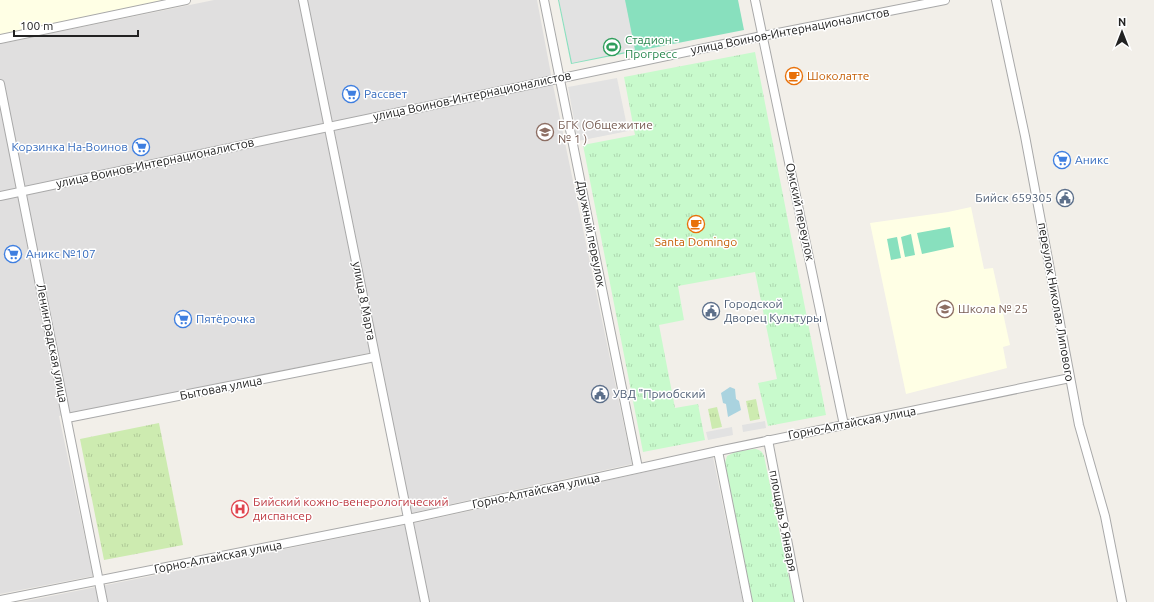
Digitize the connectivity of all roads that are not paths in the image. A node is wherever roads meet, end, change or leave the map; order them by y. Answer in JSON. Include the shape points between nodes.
{"nodes":[{"id":1,"x":186,"y":0,"type":"edge"},
{"id":2,"x":303,"y":0,"type":"edge"},
{"id":3,"x":544,"y":0,"type":"edge"},
{"id":4,"x":755,"y":0,"type":"edge"},
{"id":5,"x":946,"y":0,"type":"edge"},
{"id":6,"x":996,"y":0,"type":"edge"},
{"id":7,"x":762,"y":36,"type":"junction"},
{"id":8,"x":0,"y":39,"type":"edge"},
{"id":9,"x":560,"y":78,"type":"junction"},
{"id":10,"x":0,"y":84,"type":"edge"},
{"id":11,"x":329,"y":126,"type":"junction"},
{"id":12,"x":21,"y":191,"type":"junction"},
{"id":13,"x":0,"y":196,"type":"edge"},
{"id":14,"x":375,"y":357,"type":"junction"},
{"id":15,"x":1070,"y":378,"type":"junction"},
{"id":16,"x":67,"y":418,"type":"junction"},
{"id":17,"x":844,"y":425,"type":"junction"},
{"id":18,"x":768,"y":440,"type":"junction"},
{"id":19,"x":718,"y":451,"type":"junction"},
{"id":20,"x":638,"y":468,"type":"junction"},
{"id":21,"x":408,"y":519,"type":"junction"},
{"id":22,"x":99,"y":580,"type":"junction"},
{"id":23,"x":0,"y":600,"type":"edge"},
{"id":24,"x":103,"y":602,"type":"edge"},
{"id":25,"x":425,"y":602,"type":"edge"},
{"id":26,"x":748,"y":602,"type":"edge"},
{"id":27,"x":799,"y":602,"type":"edge"},
{"id":28,"x":1122,"y":602,"type":"edge"}],
"edges":[{"from":1,"to":8,"type":"street"},
{"from":2,"to":11,"type":"street","name":"улица 8 Марта"},
{"from":3,"to":9,"type":"street","name":"Дружный переулок"},
{"from":4,"to":7,"type":"street","name":"Омский переулок"},
{"from":5,"to":7,"type":"street","name":"улица Воинов-Интернационалистов"},
{"from":6,"to":15,"type":"street","name":"переулок Николая Липового","via":[[1025,136]]},
{"from":7,"to":9,"type":"street","name":"улица Воинов-Интернационалистов"},
{"from":7,"to":17,"type":"street","name":"Омский переулок"},
{"from":9,"to":11,"type":"street","name":"улица Воинов-Интернационалистов"},
{"from":9,"to":20,"type":"street","name":"Дружный переулок"},
{"from":10,"to":12,"type":"street","name":"Ленинградская улица"},
{"from":11,"to":12,"type":"street","name":"улица Воинов-Интернационалистов"},
{"from":11,"to":14,"type":"street","name":"улица 8 Марта"},
{"from":12,"to":13,"type":"street","name":"улица Воинов-Интернационалистов"},
{"from":12,"to":16,"type":"street","name":"Ленинградская улица"},
{"from":14,"to":16,"type":"street","name":"Бытовая улица"},
{"from":14,"to":21,"type":"street","name":"улица 8 Марта"},
{"from":15,"to":17,"type":"street","name":"Горно-Алтайская улица"},
{"from":15,"to":28,"type":"street","name":"переулок Николая Липового","via":[[1079,425],[1105,516]]},
{"from":16,"to":22,"type":"street","name":"Ленинградская улица"},
{"from":17,"to":18,"type":"street","name":"Горно-Алтайская улица"},
{"from":18,"to":19,"type":"street","name":"Горно-Алтайская улица"},
{"from":18,"to":27,"type":"street","name":"площадь 9 Января"},
{"from":19,"to":20,"type":"street","name":"Горно-Алтайская улица"},
{"from":19,"to":26,"type":"street"},
{"from":20,"to":21,"type":"street","name":"Горно-Алтайская улица"},
{"from":21,"to":22,"type":"street","name":"Горно-Алтайская улица"},
{"from":21,"to":25,"type":"street","name":"улица 8 Марта"},
{"from":22,"to":23,"type":"street","name":"Горно-Алтайская улица"},
{"from":22,"to":24,"type":"street","name":"Ленинградская улица"}]}
